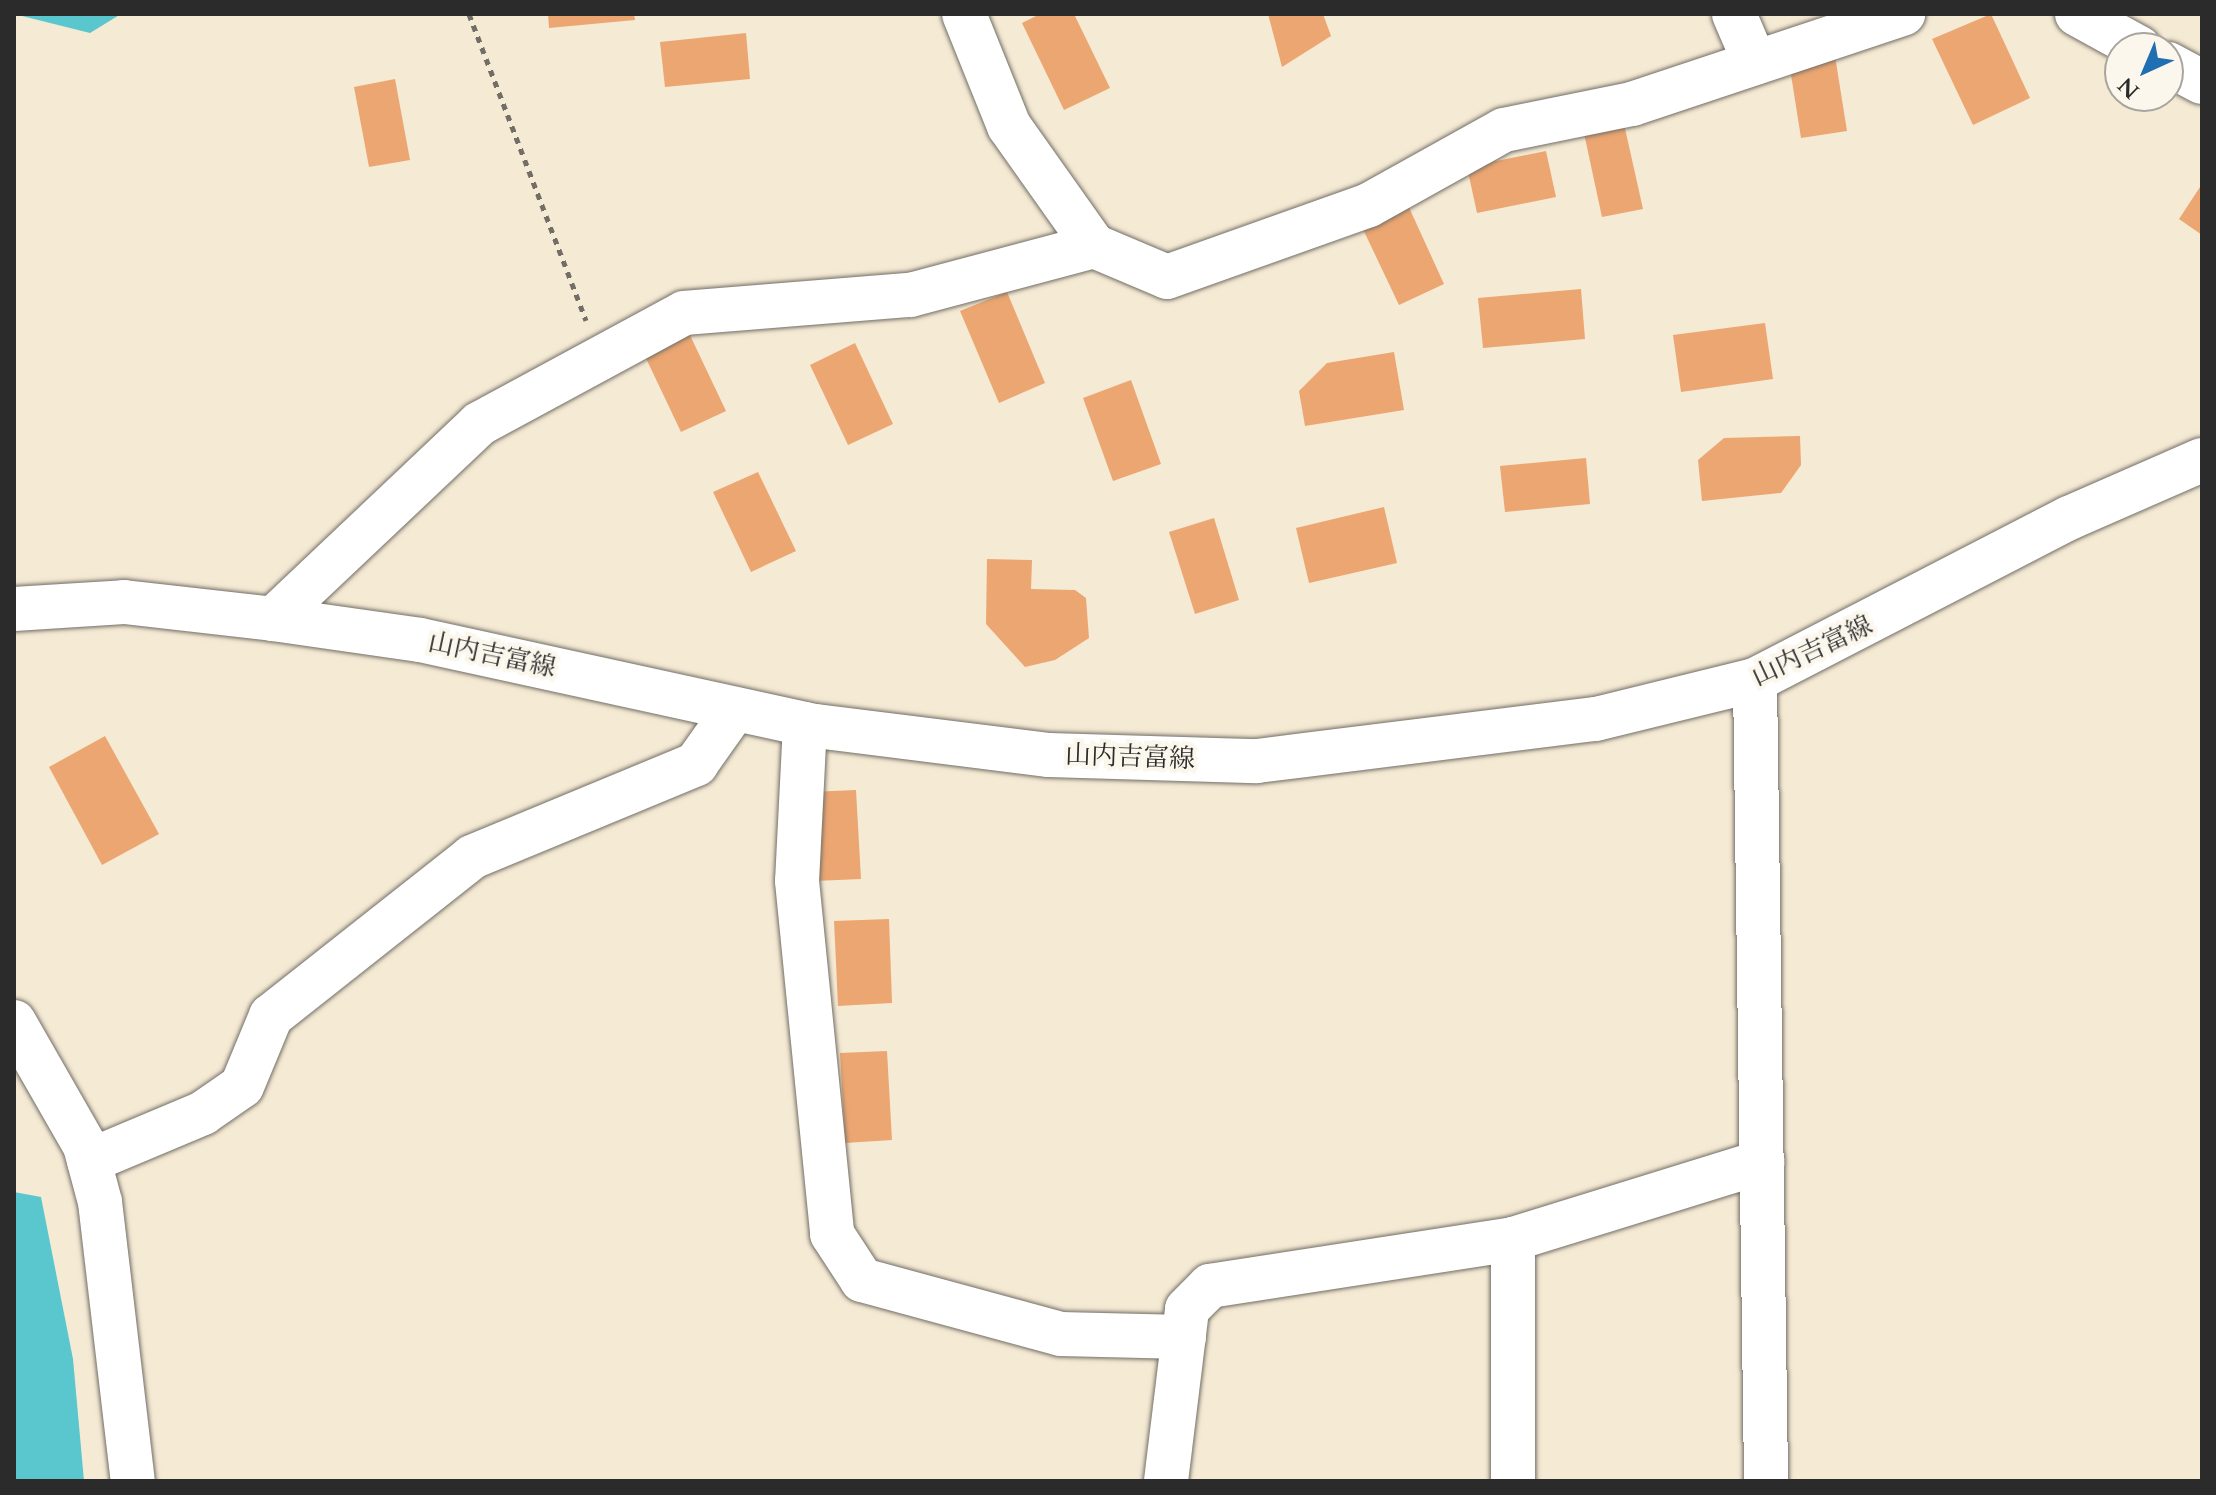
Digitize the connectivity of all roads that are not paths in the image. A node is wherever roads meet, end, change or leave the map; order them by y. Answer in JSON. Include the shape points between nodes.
{"nodes":[{"id":1,"x":964,"y":14,"type":"edge"},
{"id":2,"x":1734,"y":14,"type":"edge"},
{"id":3,"x":1903,"y":14,"type":"edge"},
{"id":4,"x":2077,"y":14,"type":"edge"},
{"id":5,"x":2110,"y":32,"type":"edge"},
{"id":6,"x":1755,"y":63,"type":"junction"},
{"id":7,"x":2184,"y":72,"type":"edge"},
{"id":8,"x":2202,"y":82,"type":"edge"},
{"id":9,"x":1094,"y":246,"type":"junction"},
{"id":10,"x":2202,"y":460,"type":"edge"},
{"id":11,"x":14,"y":609,"type":"edge"},
{"id":12,"x":273,"y":619,"type":"junction"},
{"id":13,"x":1755,"y":680,"type":"junction"},
{"id":14,"x":735,"y":709,"type":"junction"},
{"id":15,"x":805,"y":724,"type":"junction"},
{"id":16,"x":14,"y":1022,"type":"edge"},
{"id":17,"x":89,"y":1161,"type":"junction"},
{"id":18,"x":1762,"y":1162,"type":"junction"},
{"id":19,"x":1513,"y":1239,"type":"junction"},
{"id":20,"x":1184,"y":1337,"type":"junction"},
{"id":21,"x":133,"y":1481,"type":"edge"},
{"id":22,"x":1166,"y":1481,"type":"edge"},
{"id":23,"x":1513,"y":1481,"type":"edge"},
{"id":24,"x":1766,"y":1481,"type":"edge"}],
"edges":[{"from":1,"to":9,"type":"street","via":[[1009,126]]},
{"from":2,"to":6,"type":"street"},
{"from":3,"to":6,"type":"street"},
{"from":4,"to":5,"type":"street"},
{"from":6,"to":9,"type":"street","via":[[1632,104],[1504,130],[1369,205],[1167,277]]},
{"from":7,"to":8,"type":"street"},
{"from":9,"to":12,"type":"street","via":[[910,295],[684,313],[479,424]]},
{"from":10,"to":13,"type":"street","name":"山内吉富線","via":[[2069,518]]},
{"from":11,"to":12,"type":"street","name":"山内吉富線","via":[[124,602]]},
{"from":12,"to":14,"type":"street","name":"山内吉富線","via":[[420,640]]},
{"from":13,"to":15,"type":"street","name":"山内吉富線","via":[[1596,719],[1257,761],[1049,755]]},
{"from":13,"to":18,"type":"street"},
{"from":14,"to":15,"type":"street","name":"山内吉富線"},
{"from":14,"to":17,"type":"street","via":[[696,764],[472,857],[271,1016],[242,1086],[203,1113]]},
{"from":15,"to":20,"type":"street","via":[[797,881],[832,1234],[862,1280],[1061,1334]]},
{"from":16,"to":17,"type":"street"},
{"from":17,"to":21,"type":"street","via":[[100,1202]]},
{"from":18,"to":19,"type":"street"},
{"from":18,"to":24,"type":"street"},
{"from":19,"to":20,"type":"street","via":[[1210,1286],[1187,1309]]},
{"from":19,"to":23,"type":"street"},
{"from":20,"to":22,"type":"street"}]}
